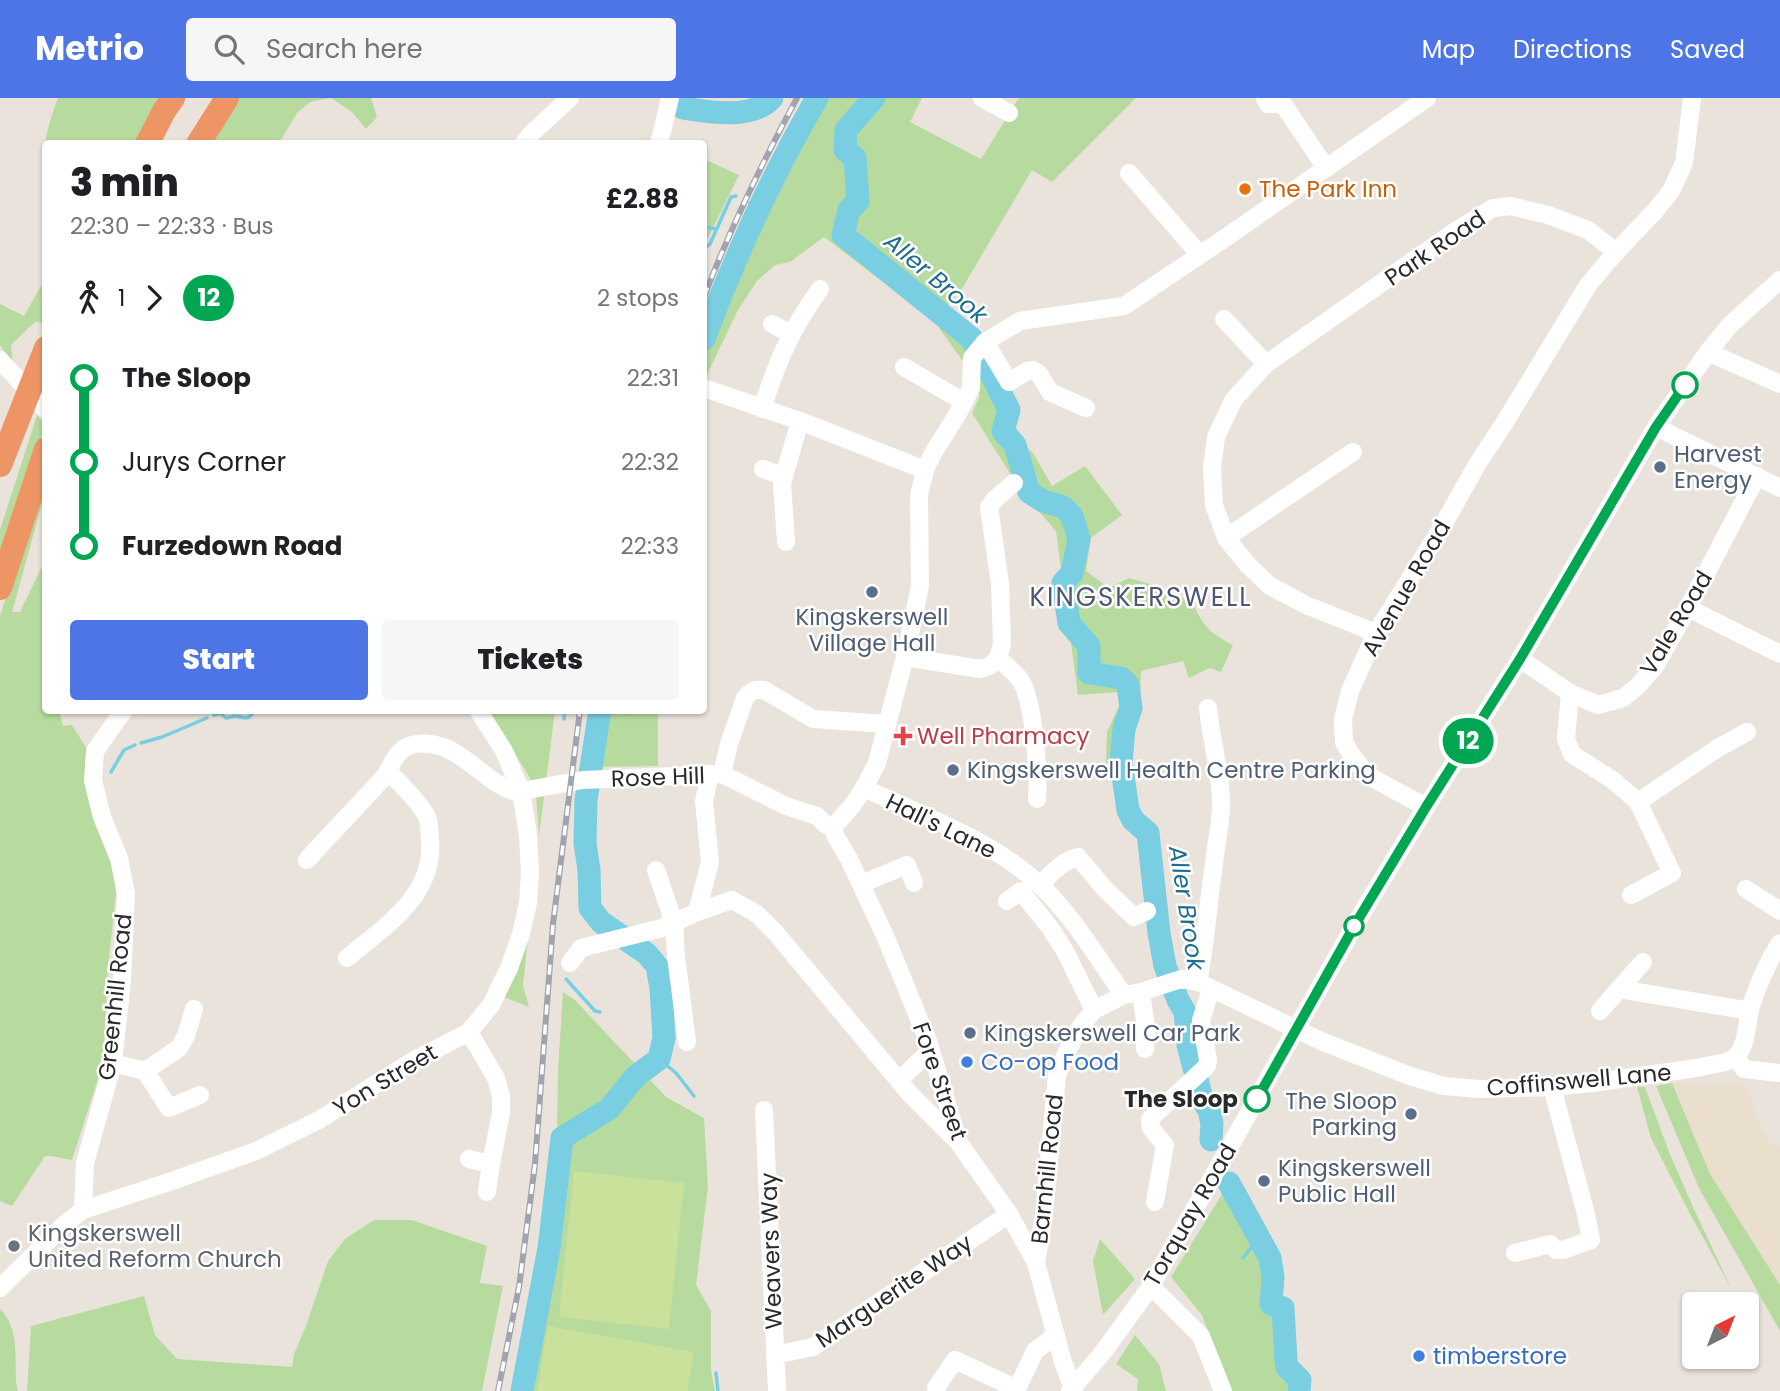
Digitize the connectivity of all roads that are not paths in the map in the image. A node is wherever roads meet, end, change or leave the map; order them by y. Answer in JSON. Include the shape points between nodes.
{"nodes":[{"id":1,"x":173,"y":98,"type":"edge"},
{"id":2,"x":227,"y":98,"type":"edge"},
{"id":3,"x":570,"y":98,"type":"edge"},
{"id":4,"x":670,"y":98,"type":"edge"},
{"id":5,"x":982,"y":98,"type":"edge"},
{"id":6,"x":1265,"y":98,"type":"edge"},
{"id":7,"x":1427,"y":98,"type":"edge"},
{"id":8,"x":1692,"y":98,"type":"edge"},
{"id":9,"x":1283,"y":101,"type":"edge"},
{"id":10,"x":1009,"y":113,"type":"dead end"},
{"id":11,"x":149,"y":140,"type":"edge"},
{"id":12,"x":201,"y":140,"type":"edge"},
{"id":13,"x":526,"y":140,"type":"edge"},
{"id":14,"x":660,"y":140,"type":"edge"},
{"id":15,"x":1326,"y":168,"type":"junction"},
{"id":16,"x":1129,"y":173,"type":"dead end"},
{"id":17,"x":1616,"y":252,"type":"junction"},
{"id":18,"x":1200,"y":255,"type":"junction"},
{"id":19,"x":1780,"y":280,"type":"edge"},
{"id":20,"x":820,"y":289,"type":"dead end"},
{"id":21,"x":1224,"y":319,"type":"dead end"},
{"id":22,"x":772,"y":324,"type":"dead end"},
{"id":23,"x":791,"y":334,"type":"junction"},
{"id":24,"x":980,"y":349,"type":"junction"},
{"id":25,"x":1708,"y":352,"type":"junction"},
{"id":26,"x":42,"y":358,"type":"edge"},
{"id":27,"x":1266,"y":364,"type":"junction"},
{"id":28,"x":6,"y":366,"type":"edge"},
{"id":29,"x":904,"y":367,"type":"dead end"},
{"id":30,"x":1780,"y":384,"type":"edge"},
{"id":31,"x":707,"y":389,"type":"edge"},
{"id":32,"x":964,"y":402,"type":"junction"},
{"id":33,"x":42,"y":406,"type":"edge"},
{"id":34,"x":1086,"y":408,"type":"dead end"},
{"id":35,"x":762,"y":409,"type":"junction"},
{"id":36,"x":800,"y":421,"type":"junction"},
{"id":37,"x":1656,"y":427,"type":"junction"},
{"id":38,"x":1353,"y":452,"type":"dead end"},
{"id":39,"x":42,"y":461,"type":"edge"},
{"id":40,"x":0,"y":465,"type":"edge"},
{"id":41,"x":763,"y":469,"type":"dead end"},
{"id":42,"x":925,"y":470,"type":"junction"},
{"id":43,"x":784,"y":475,"type":"junction"},
{"id":44,"x":1757,"y":477,"type":"junction"},
{"id":45,"x":1014,"y":483,"type":"dead end"},
{"id":46,"x":1780,"y":488,"type":"edge"},
{"id":47,"x":1226,"y":538,"type":"junction"},
{"id":48,"x":786,"y":542,"type":"dead end"},
{"id":49,"x":0,"y":589,"type":"edge"},
{"id":50,"x":1688,"y":608,"type":"junction"},
{"id":51,"x":1376,"y":633,"type":"junction"},
{"id":52,"x":1780,"y":654,"type":"edge"},
{"id":53,"x":905,"y":657,"type":"junction"},
{"id":54,"x":998,"y":658,"type":"junction"},
{"id":55,"x":1520,"y":659,"type":"junction"},
{"id":56,"x":1570,"y":693,"type":"junction"},
{"id":57,"x":1208,"y":708,"type":"dead end"},
{"id":58,"x":121,"y":714,"type":"edge"},
{"id":59,"x":481,"y":714,"type":"edge"},
{"id":60,"x":887,"y":724,"type":"junction"},
{"id":61,"x":1746,"y":732,"type":"dead end"},
{"id":62,"x":388,"y":771,"type":"junction"},
{"id":63,"x":716,"y":774,"type":"junction"},
{"id":64,"x":864,"y":788,"type":"junction"},
{"id":65,"x":525,"y":790,"type":"junction"},
{"id":66,"x":1037,"y":800,"type":"dead end"},
{"id":67,"x":1638,"y":802,"type":"junction"},
{"id":68,"x":1426,"y":807,"type":"junction"},
{"id":69,"x":832,"y":828,"type":"junction"},
{"id":70,"x":307,"y":860,"type":"dead end"},
{"id":71,"x":656,"y":870,"type":"dead end"},
{"id":72,"x":914,"y":883,"type":"dead end"},
{"id":73,"x":861,"y":884,"type":"junction"},
{"id":74,"x":1040,"y":885,"type":"junction"},
{"id":75,"x":1746,"y":889,"type":"dead end"},
{"id":76,"x":1631,"y":895,"type":"dead end"},
{"id":77,"x":1007,"y":901,"type":"dead end"},
{"id":78,"x":1147,"y":911,"type":"dead end"},
{"id":79,"x":1780,"y":911,"type":"edge"},
{"id":80,"x":697,"y":912,"type":"junction"},
{"id":81,"x":674,"y":923,"type":"junction"},
{"id":82,"x":1780,"y":943,"type":"edge"},
{"id":83,"x":347,"y":958,"type":"dead end"},
{"id":84,"x":1643,"y":962,"type":"dead end"},
{"id":85,"x":570,"y":963,"type":"dead end"},
{"id":86,"x":1189,"y":983,"type":"junction"},
{"id":87,"x":1619,"y":989,"type":"junction"},
{"id":88,"x":1133,"y":993,"type":"junction"},
{"id":89,"x":194,"y":1009,"type":"dead end"},
{"id":90,"x":1094,"y":1010,"type":"junction"},
{"id":91,"x":1600,"y":1011,"type":"dead end"},
{"id":92,"x":1750,"y":1011,"type":"junction"},
{"id":93,"x":1297,"y":1029,"type":"junction"},
{"id":94,"x":469,"y":1032,"type":"junction"},
{"id":95,"x":687,"y":1042,"type":"dead end"},
{"id":96,"x":1145,"y":1049,"type":"dead end"},
{"id":97,"x":930,"y":1051,"type":"junction"},
{"id":98,"x":1736,"y":1058,"type":"junction"},
{"id":99,"x":113,"y":1063,"type":"junction"},
{"id":100,"x":145,"y":1071,"type":"junction"},
{"id":101,"x":1780,"y":1073,"type":"edge"},
{"id":102,"x":899,"y":1080,"type":"junction"},
{"id":103,"x":1552,"y":1087,"type":"junction"},
{"id":104,"x":200,"y":1095,"type":"dead end"},
{"id":105,"x":764,"y":1110,"type":"dead end"},
{"id":106,"x":959,"y":1143,"type":"junction"},
{"id":107,"x":469,"y":1160,"type":"dead end"},
{"id":108,"x":491,"y":1164,"type":"junction"},
{"id":109,"x":487,"y":1192,"type":"dead end"},
{"id":110,"x":1155,"y":1202,"type":"dead end"},
{"id":111,"x":83,"y":1210,"type":"junction"},
{"id":112,"x":1009,"y":1214,"type":"junction"},
{"id":113,"x":1515,"y":1253,"type":"dead end"},
{"id":114,"x":1036,"y":1263,"type":"junction"},
{"id":115,"x":1151,"y":1286,"type":"junction"},
{"id":116,"x":0,"y":1288,"type":"edge"},
{"id":117,"x":1056,"y":1335,"type":"junction"},
{"id":118,"x":775,"y":1355,"type":"junction"},
{"id":119,"x":936,"y":1388,"type":"dead end"},
{"id":120,"x":1016,"y":1390,"type":"edge"},
{"id":121,"x":777,"y":1391,"type":"edge"},
{"id":122,"x":1072,"y":1391,"type":"edge"},
{"id":123,"x":1223,"y":1391,"type":"edge"}],
"edges":[{"from":1,"to":11,"type":"highway"},
{"from":2,"to":12,"type":"highway"},
{"from":3,"to":13,"type":"street"},
{"from":4,"to":14,"type":"street"},
{"from":5,"to":10,"type":"street"},
{"from":6,"to":9,"type":"street","via":[[1268,104]]},
{"from":7,"to":15,"type":"street"},
{"from":8,"to":17,"type":"street","name":"Avenue Road","via":[[1684,163],[1671,191]]},
{"from":9,"to":15,"type":"street"},
{"from":15,"to":18,"type":"street"},
{"from":16,"to":18,"type":"street"},
{"from":17,"to":27,"type":"street","name":"Park Road","via":[[1587,230],[1548,215],[1511,206],[1493,208]]},
{"from":17,"to":51,"type":"street","name":"Avenue Road","via":[[1588,285]]},
{"from":18,"to":24,"type":"street","via":[[1124,306],[1020,321]]},
{"from":19,"to":25,"type":"street","name":"Torquay Road"},
{"from":20,"to":23,"type":"street"},
{"from":21,"to":27,"type":"street"},
{"from":22,"to":23,"type":"street"},
{"from":23,"to":35,"type":"street"},
{"from":24,"to":32,"type":"street"},
{"from":24,"to":34,"type":"street","via":[[1009,382],[1033,370],[1049,392]]},
{"from":25,"to":30,"type":"street"},
{"from":25,"to":37,"type":"street","name":"Torquay Road"},
{"from":26,"to":40,"type":"highway"},
{"from":27,"to":47,"type":"street","name":"Park Road","via":[[1234,399],[1216,437],[1214,505]]},
{"from":28,"to":33,"type":"street"},
{"from":29,"to":32,"type":"street"},
{"from":31,"to":35,"type":"street"},
{"from":32,"to":42,"type":"street"},
{"from":35,"to":36,"type":"street"},
{"from":36,"to":42,"type":"street"},
{"from":36,"to":43,"type":"street"},
{"from":37,"to":44,"type":"street"},
{"from":37,"to":55,"type":"street","name":"Torquay Road"},
{"from":38,"to":47,"type":"street"},
{"from":39,"to":49,"type":"highway"},
{"from":41,"to":43,"type":"street"},
{"from":42,"to":53,"type":"street","via":[[919,495],[920,586]]},
{"from":43,"to":48,"type":"street"},
{"from":44,"to":46,"type":"street"},
{"from":44,"to":50,"type":"street","name":"Vale Road"},
{"from":45,"to":54,"type":"street","via":[[989,507],[1000,584],[1002,644]]},
{"from":47,"to":51,"type":"street","name":"Park Road","via":[[1270,586]]},
{"from":50,"to":52,"type":"street"},
{"from":50,"to":56,"type":"street","name":"Vale Road","via":[[1655,666],[1623,698],[1598,705]]},
{"from":51,"to":68,"type":"street","name":"Avenue Road","via":[[1350,691],[1343,719],[1344,742],[1374,779]]},
{"from":53,"to":54,"type":"street","via":[[980,669]]},
{"from":53,"to":60,"type":"street"},
{"from":54,"to":66,"type":"street","via":[[1021,680],[1030,708]]},
{"from":55,"to":56,"type":"street","name":"Vale Road"},
{"from":55,"to":68,"type":"street","name":"Torquay Road"},
{"from":56,"to":67,"type":"street","via":[[1566,739],[1572,754]]},
{"from":57,"to":86,"type":"street","via":[[1221,821],[1202,960]]},
{"from":58,"to":99,"type":"street","name":"Greenhill Road","via":[[94,751],[93,780],[126,894]]},
{"from":59,"to":65,"type":"street","name":"Yon Street"},
{"from":60,"to":63,"type":"street","via":[[813,719],[756,689],[746,698]]},
{"from":60,"to":64,"type":"street","via":[[877,763]]},
{"from":61,"to":67,"type":"street"},
{"from":62,"to":65,"type":"street","via":[[401,750],[428,744],[461,756],[508,790]]},
{"from":62,"to":70,"type":"street"},
{"from":62,"to":83,"type":"street","via":[[428,817],[431,846],[426,878],[401,912]]},
{"from":63,"to":65,"type":"street","name":"Rose Hill","via":[[583,780]]},
{"from":63,"to":69,"type":"street","name":"Rose Hill","via":[[817,816]]},
{"from":63,"to":80,"type":"street","via":[[704,802],[710,862]]},
{"from":64,"to":69,"type":"street"},
{"from":64,"to":74,"type":"street","name":"Hall's Lane","via":[[961,832]]},
{"from":65,"to":94,"type":"street","name":"Yon Street","via":[[530,873],[522,934],[491,1005]]},
{"from":67,"to":76,"type":"street","via":[[1672,873]]},
{"from":68,"to":93,"type":"street","name":"Torquay Road"},
{"from":69,"to":73,"type":"street","name":"Fore Street"},
{"from":71,"to":81,"type":"street"},
{"from":72,"to":73,"type":"street","via":[[907,865]]},
{"from":73,"to":97,"type":"street","name":"Fore Street"},
{"from":74,"to":78,"type":"street","via":[[1078,857],[1134,917]]},
{"from":74,"to":88,"type":"street","name":"Hall's Lane"},
{"from":75,"to":79,"type":"street"},
{"from":77,"to":90,"type":"street","via":[[1021,891],[1065,951]]},
{"from":80,"to":81,"type":"street"},
{"from":80,"to":102,"type":"street","via":[[732,900],[757,914]]},
{"from":81,"to":85,"type":"street","via":[[581,948]]},
{"from":81,"to":95,"type":"street"},
{"from":82,"to":92,"type":"street"},
{"from":84,"to":87,"type":"street"},
{"from":86,"to":88,"type":"street","name":"Barnhill Road"},
{"from":86,"to":93,"type":"street"},
{"from":86,"to":110,"type":"street","via":[[1208,1060],[1191,1083],[1150,1119],[1151,1128],[1165,1145]]},
{"from":87,"to":91,"type":"street"},
{"from":87,"to":92,"type":"street"},
{"from":88,"to":90,"type":"street","name":"Barnhill Road"},
{"from":88,"to":96,"type":"street","via":[[1146,1028]]},
{"from":89,"to":100,"type":"street","via":[[179,1048]]},
{"from":90,"to":114,"type":"street","name":"Barnhill Road","via":[[1069,1046],[1057,1075]]},
{"from":92,"to":98,"type":"street","via":[[1747,1037]]},
{"from":93,"to":103,"type":"street","name":"Coffinswell Lane","via":[[1444,1086]]},
{"from":93,"to":115,"type":"street","name":"Torquay Road"},
{"from":94,"to":108,"type":"street","via":[[496,1078],[501,1097]]},
{"from":94,"to":111,"type":"street","name":"Yon Street","via":[[409,1063],[319,1120],[256,1151]]},
{"from":97,"to":102,"type":"street"},
{"from":97,"to":106,"type":"street","name":"Fore Street"},
{"from":98,"to":101,"type":"street","via":[[1744,1069]]},
{"from":98,"to":103,"type":"street","name":"Coffinswell Lane","via":[[1658,1075]]},
{"from":99,"to":100,"type":"street"},
{"from":99,"to":111,"type":"street","name":"Greenhill Road","via":[[85,1163]]},
{"from":100,"to":104,"type":"street","via":[[169,1108]]},
{"from":102,"to":106,"type":"street"},
{"from":103,"to":113,"type":"street","via":[[1591,1240],[1563,1250],[1550,1244]]},
{"from":105,"to":118,"type":"street","name":"Weavers Way"},
{"from":106,"to":112,"type":"street","name":"Fore Street"},
{"from":107,"to":108,"type":"street"},
{"from":108,"to":109,"type":"street"},
{"from":111,"to":116,"type":"street","name":"Yon Street"},
{"from":112,"to":114,"type":"street","name":"Fore Street"},
{"from":112,"to":118,"type":"street","name":"Marguerite Way","via":[[813,1347]]},
{"from":114,"to":117,"type":"street","name":"Fore Street"},
{"from":115,"to":122,"type":"street","name":"Torquay Road"},
{"from":115,"to":123,"type":"street","via":[[1200,1336]]},
{"from":117,"to":120,"type":"street","via":[[1035,1351]]},
{"from":117,"to":122,"type":"street","name":"Fore Street"},
{"from":118,"to":121,"type":"street","name":"Weavers Way"},
{"from":119,"to":120,"type":"street","via":[[956,1360]]}]}
